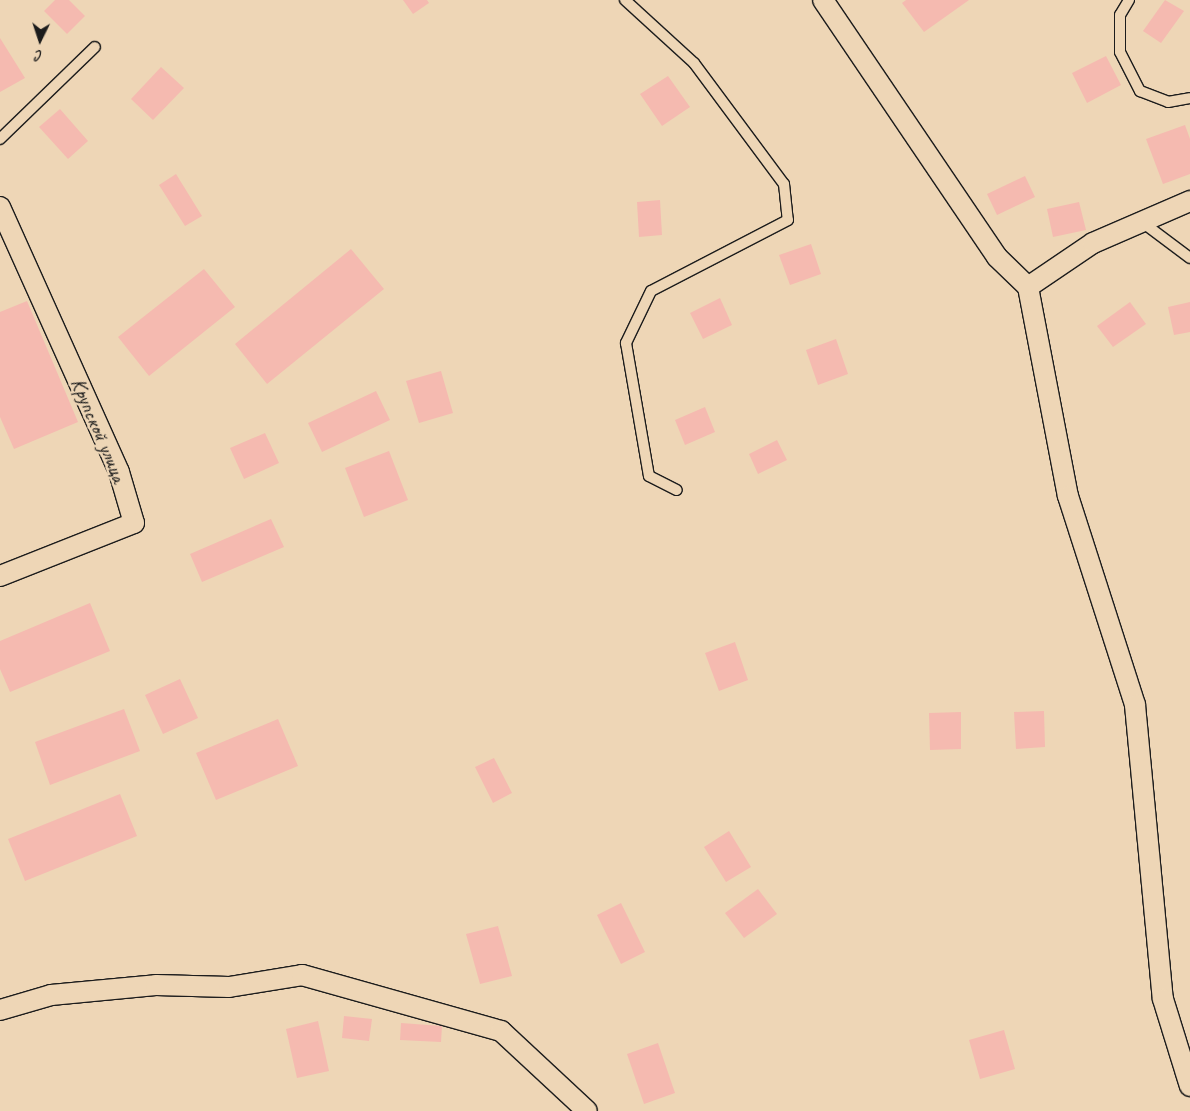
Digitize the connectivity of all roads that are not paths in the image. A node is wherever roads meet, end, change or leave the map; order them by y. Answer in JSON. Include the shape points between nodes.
{"nodes":[{"id":1,"x":625,"y":0,"type":"edge"},
{"id":2,"x":824,"y":0,"type":"edge"},
{"id":3,"x":1129,"y":0,"type":"edge"},
{"id":4,"x":95,"y":47,"type":"dead end"},
{"id":5,"x":1190,"y":98,"type":"edge"},
{"id":6,"x":0,"y":139,"type":"edge"},
{"id":7,"x":1190,"y":201,"type":"edge"},
{"id":8,"x":0,"y":207,"type":"edge"},
{"id":9,"x":1142,"y":222,"type":"junction"},
{"id":10,"x":1190,"y":258,"type":"edge"},
{"id":11,"x":1028,"y":287,"type":"junction"},
{"id":12,"x":677,"y":490,"type":"dead end"},
{"id":13,"x":0,"y":576,"type":"edge"},
{"id":14,"x":0,"y":1010,"type":"edge"},
{"id":15,"x":1190,"y":1086,"type":"edge"},
{"id":16,"x":587,"y":1111,"type":"edge"}],
"edges":[{"from":1,"to":12,"type":"lane","via":[[694,63],[784,184],[788,220],[651,291],[626,343],[649,476]]},
{"from":2,"to":11,"type":"street","via":[[997,257]]},
{"from":3,"to":5,"type":"lane","via":[[1120,15],[1120,52],[1140,91],[1168,102]]},
{"from":4,"to":6,"type":"lane"},
{"from":7,"to":9,"type":"street"},
{"from":8,"to":13,"type":"street","name":"Крупской улица","via":[[120,472],[134,523]]},
{"from":9,"to":10,"type":"lane"},
{"from":9,"to":11,"type":"street","via":[[1093,243]]},
{"from":11,"to":15,"type":"street","via":[[1068,496],[1135,705],[1163,999]]},
{"from":14,"to":16,"type":"street","via":[[51,994],[156,985],[229,987],[302,975],[501,1031]]}]}
